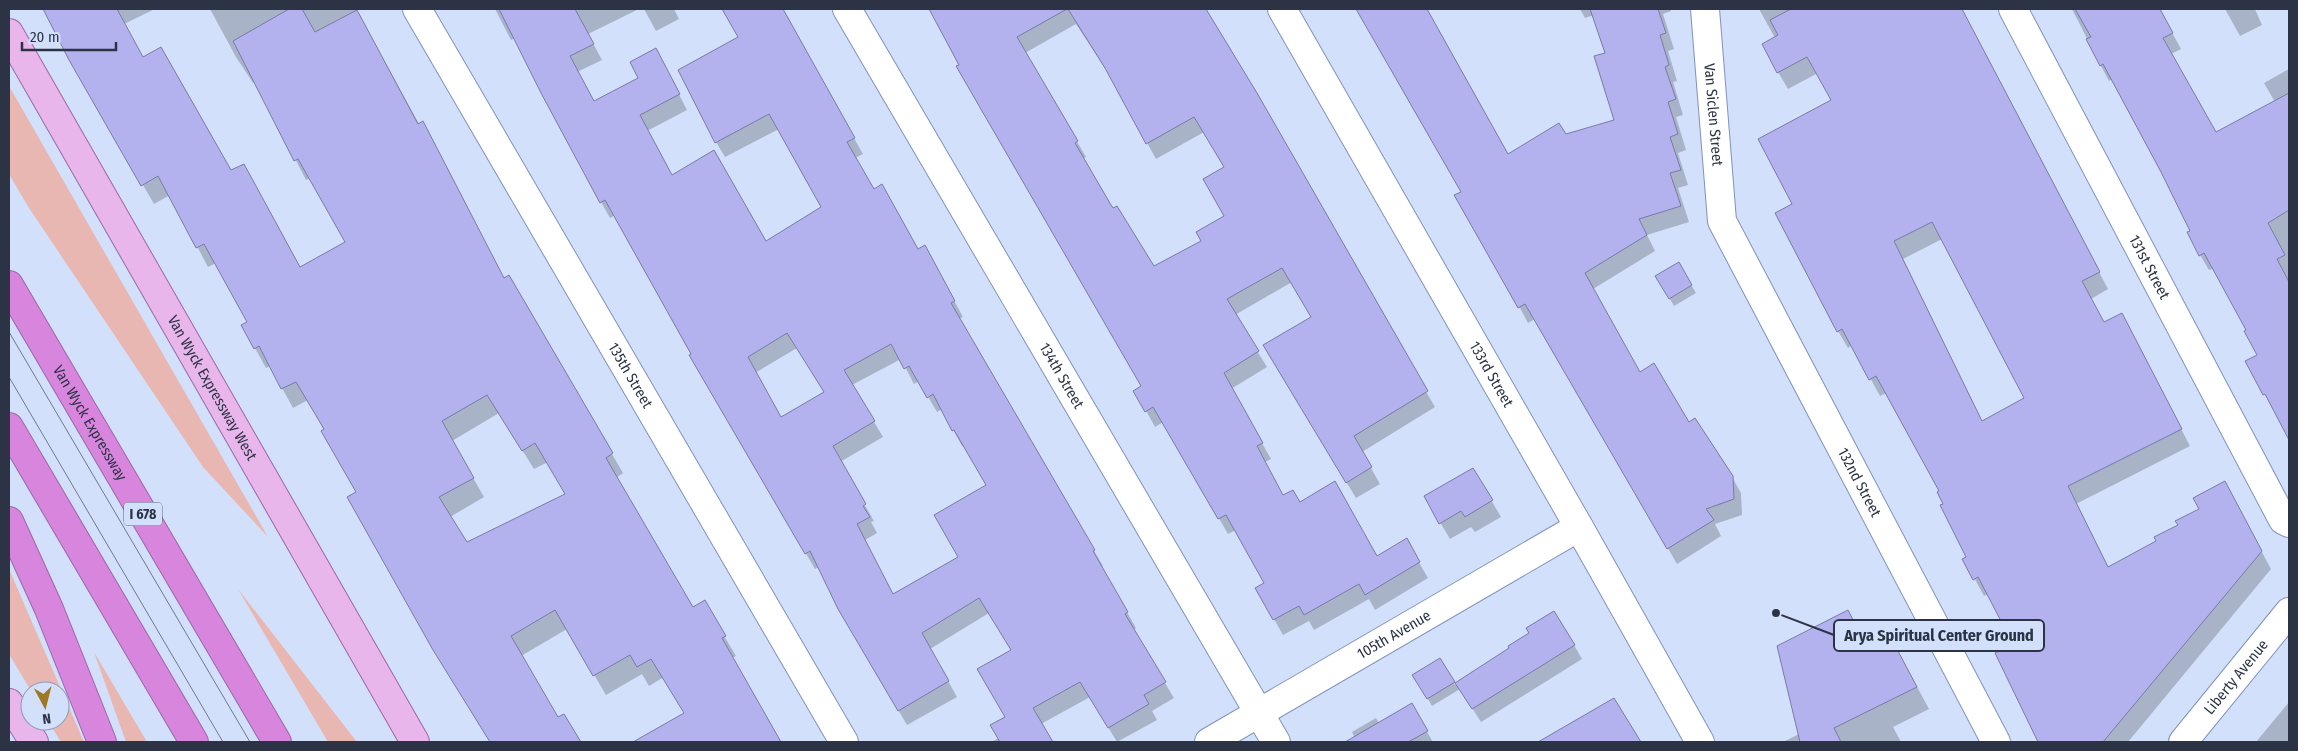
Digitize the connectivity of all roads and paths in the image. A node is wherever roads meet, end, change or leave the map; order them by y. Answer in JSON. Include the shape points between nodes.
{"nodes":[{"id":1,"x":417,"y":9,"type":"edge"},
{"id":2,"x":847,"y":9,"type":"edge"},
{"id":3,"x":1282,"y":9,"type":"edge"},
{"id":4,"x":1705,"y":9,"type":"edge"},
{"id":5,"x":2013,"y":9,"type":"edge"},
{"id":6,"x":9,"y":33,"type":"edge"},
{"id":7,"x":1722,"y":221,"type":"joint"},
{"id":8,"x":9,"y":285,"type":"edge"},
{"id":9,"x":9,"y":427,"type":"edge"},
{"id":10,"x":9,"y":521,"type":"edge"},
{"id":11,"x":2289,"y":523,"type":"edge"},
{"id":12,"x":1579,"y":527,"type":"junction"},
{"id":13,"x":2289,"y":612,"type":"edge"},
{"id":14,"x":9,"y":703,"type":"edge"},
{"id":15,"x":1260,"y":714,"type":"junction"},
{"id":16,"x":34,"y":742,"type":"edge"},
{"id":17,"x":102,"y":742,"type":"edge"},
{"id":18,"x":194,"y":742,"type":"edge"},
{"id":19,"x":277,"y":742,"type":"edge"},
{"id":20,"x":415,"y":742,"type":"edge"},
{"id":21,"x":844,"y":742,"type":"edge"},
{"id":22,"x":1209,"y":742,"type":"edge"},
{"id":23,"x":1276,"y":742,"type":"edge"},
{"id":24,"x":1700,"y":742,"type":"edge"},
{"id":25,"x":1996,"y":742,"type":"edge"},
{"id":26,"x":2183,"y":742,"type":"edge"}],
"edges":[{"from":1,"to":21,"type":"street","name":"135th Street"},
{"from":2,"to":15,"type":"street","name":"134th Street"},
{"from":3,"to":12,"type":"street","name":"133rd Street"},
{"from":4,"to":7,"type":"street","name":"Van Siclen Street"},
{"from":5,"to":11,"type":"street","name":"131st Street","via":[[2283,520]]},
{"from":6,"to":20,"type":"main road","name":"Van Wyck Expressway West"},
{"from":7,"to":25,"type":"street","name":"132nd Street"},
{"from":8,"to":19,"type":"highway","name":"Van Wyck Expressway","number":"I 678"},
{"from":9,"to":18,"type":"highway"},
{"from":10,"to":17,"type":"highway","via":[[49,609]]},
{"from":12,"to":15,"type":"street","name":"105th Avenue"},
{"from":12,"to":24,"type":"street","name":"133rd Street"},
{"from":13,"to":26,"type":"street","name":"Liberty Avenue"},
{"from":14,"to":16,"type":"main road"},
{"from":15,"to":22,"type":"street","name":"105th Avenue"},
{"from":15,"to":23,"type":"street","name":"134th Street"}]}
